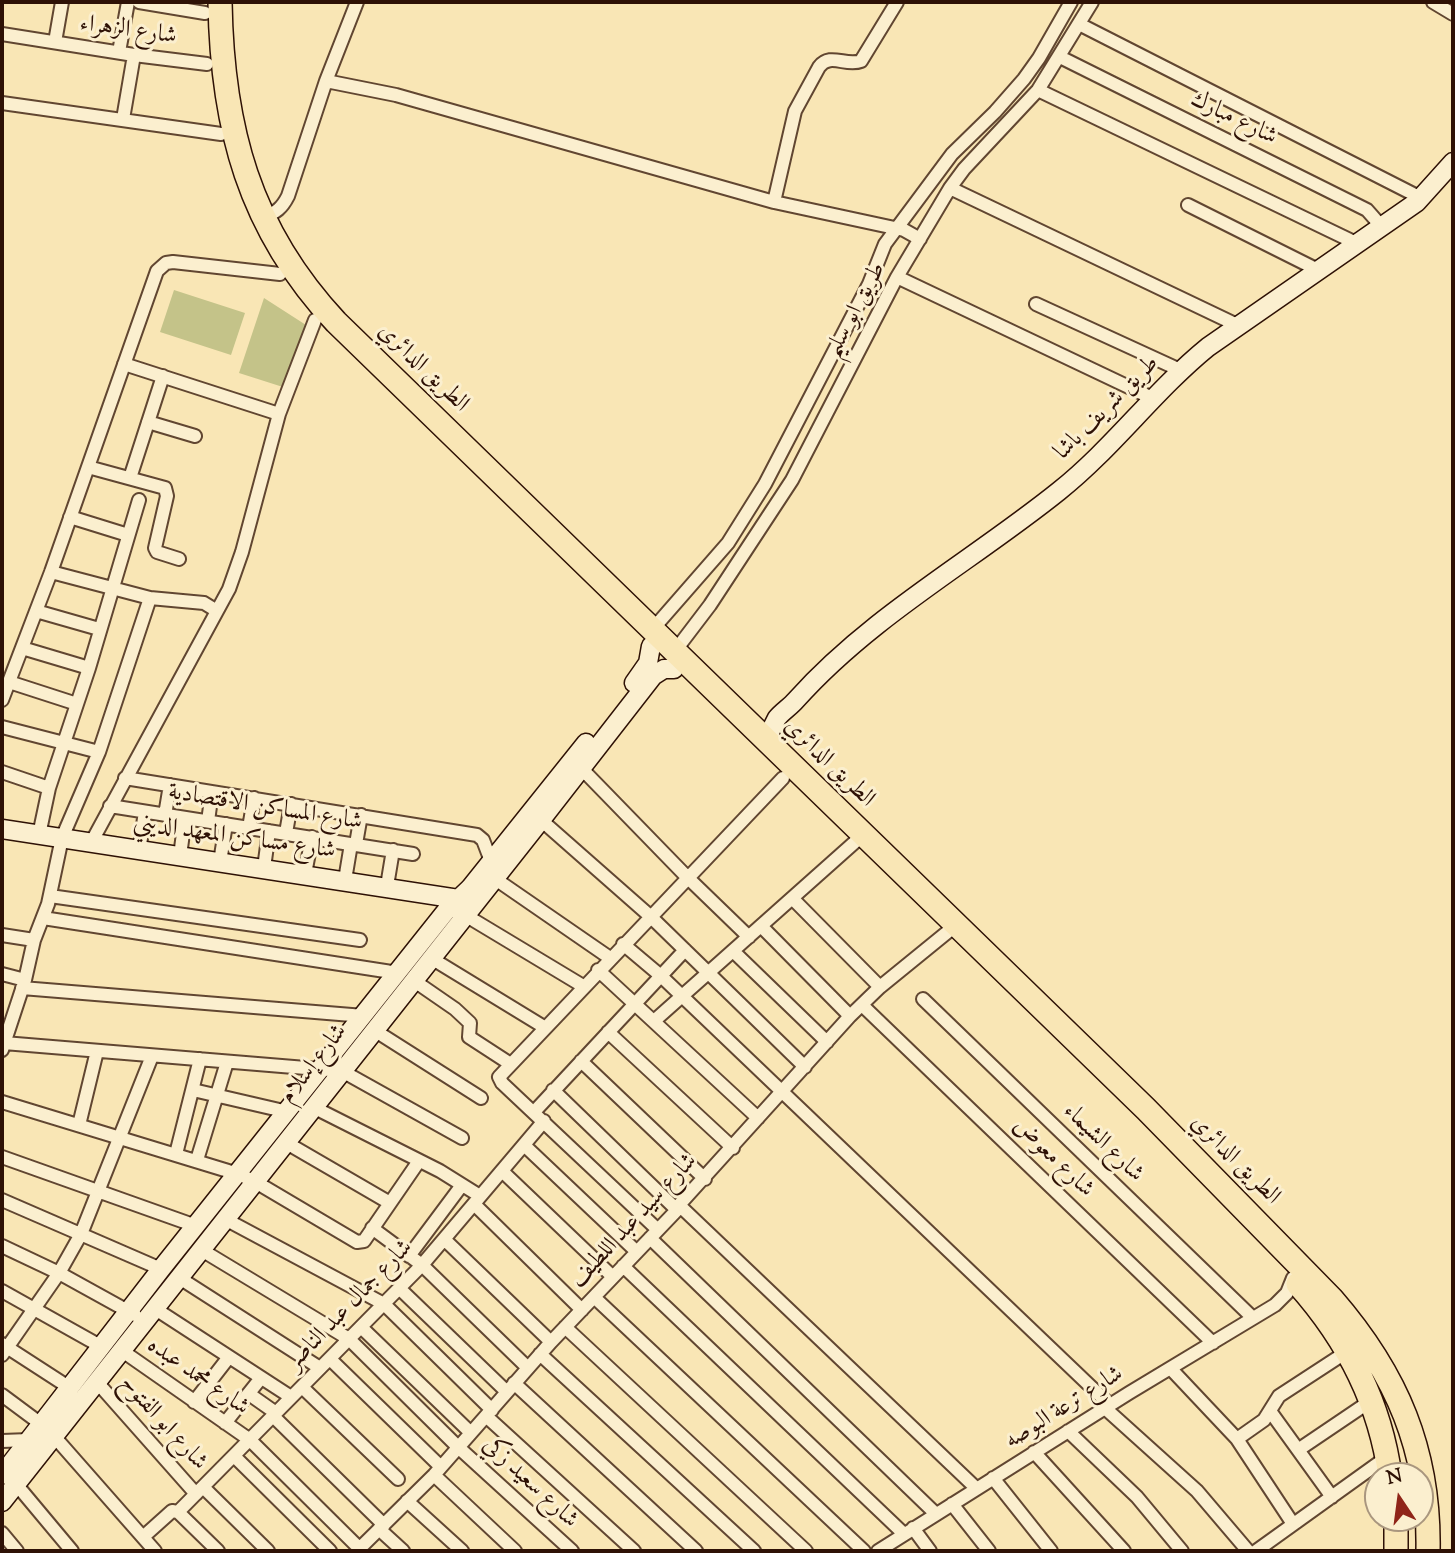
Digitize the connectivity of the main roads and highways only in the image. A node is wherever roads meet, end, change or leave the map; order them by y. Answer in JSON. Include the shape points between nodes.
{"nodes":[{"id":1,"x":210,"y":5,"type":"edge"},
{"id":2,"x":265,"y":230,"type":"junction"},
{"id":3,"x":278,"y":264,"type":"junction"},
{"id":4,"x":557,"y":546,"type":"junction"},
{"id":5,"x":674,"y":660,"type":"junction"},
{"id":6,"x":793,"y":776,"type":"junction"},
{"id":7,"x":1402,"y":1409,"type":"junction"},
{"id":8,"x":1375,"y":1410,"type":"junction"},
{"id":9,"x":1388,"y":1462,"type":"edge"},
{"id":10,"x":1419,"y":1462,"type":"edge"},
{"id":11,"x":1426,"y":1532,"type":"edge"},
{"id":12,"x":1427,"y":1551,"type":"edge"}],
"edges":[{"from":1,"to":2,"type":"highway","name":"الطريق الدائري","via":[[243,167]]},
{"from":1,"to":2,"type":"highway","name":"الطريق الدائري","via":[[208,64],[221,134],[237,189]]},
{"from":2,"to":3,"type":"highway","name":"الطريق الدائري"},
{"from":3,"to":4,"type":"highway","name":"الطريق الدائري","via":[[300,281]]},
{"from":3,"to":4,"type":"highway","name":"الطريق الدائري","via":[[315,320],[444,448]]},
{"from":4,"to":5,"type":"highway","name":"الطريق الدائري"},
{"from":5,"to":6,"type":"highway","name":"الطريق الدائري"},
{"from":5,"to":6,"type":"highway","name":"الطريق الدائري","via":[[769,743]]},
{"from":6,"to":7,"type":"highway","name":"الطريق الدائري","via":[[1146,1109],[1332,1299],[1371,1349]]},
{"from":6,"to":8,"type":"highway","name":"الطريق الدائري","via":[[1293,1278],[1348,1351]]},
{"from":7,"to":8,"type":"highway","via":[[1390,1421]]},
{"from":7,"to":10,"type":"highway","name":"الطريق الدائري"},
{"from":8,"to":9,"type":"highway","name":"الطريق الدائري"},
{"from":11,"to":12,"type":"highway","name":"الطريق الدائري"}]}
